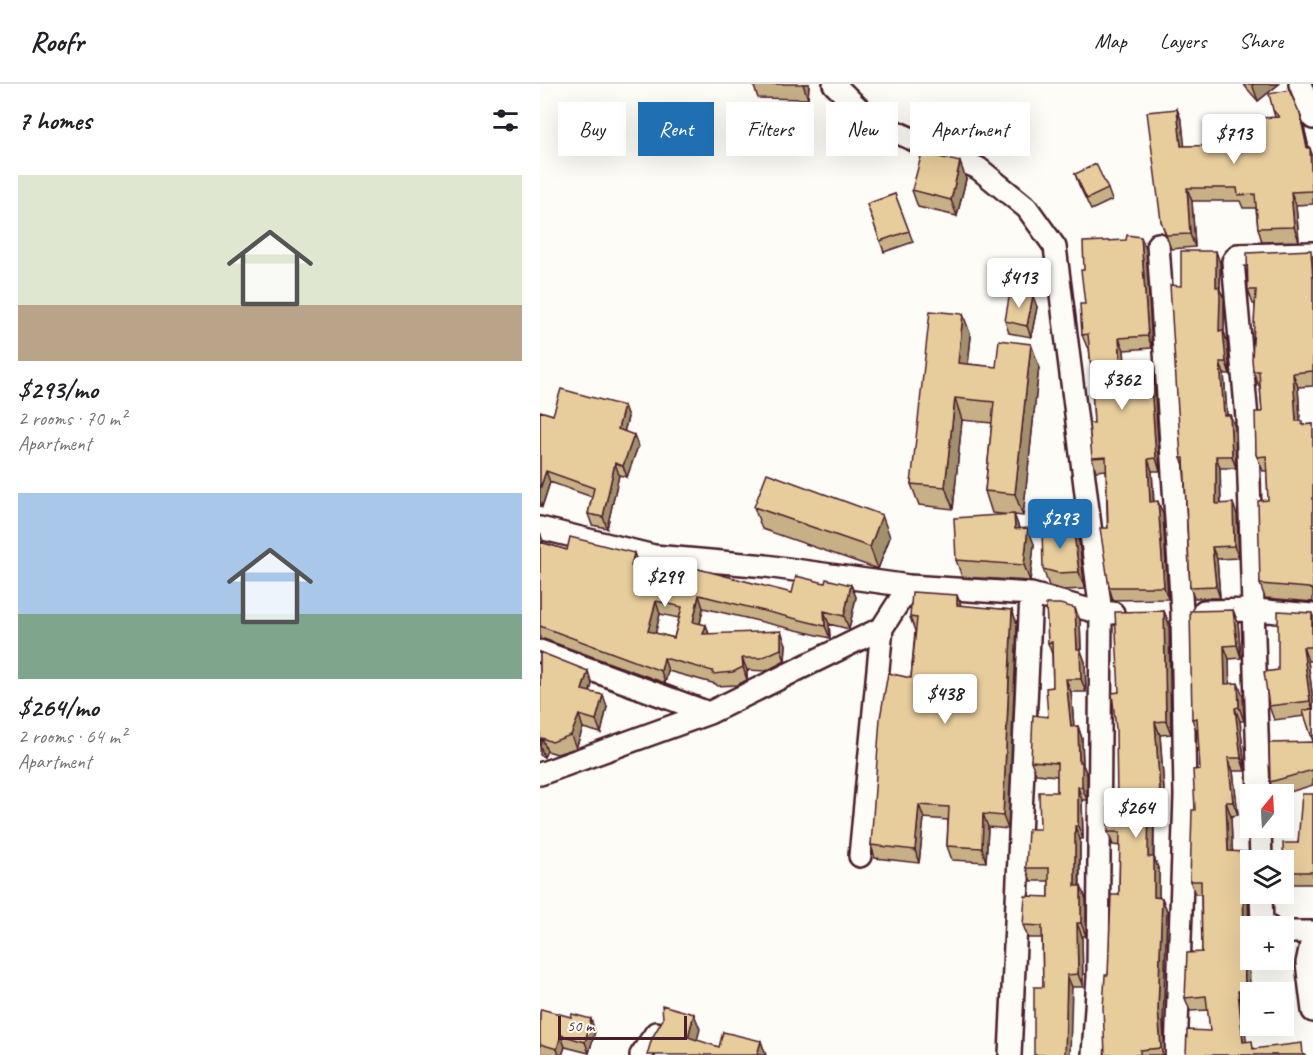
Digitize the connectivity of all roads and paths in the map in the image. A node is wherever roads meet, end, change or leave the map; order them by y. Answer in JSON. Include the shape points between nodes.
{"nodes":[{"id":1,"x":834,"y":84,"type":"edge"},
{"id":2,"x":1300,"y":84,"type":"edge"},
{"id":3,"x":1313,"y":118,"type":"edge"},
{"id":4,"x":1158,"y":244,"type":"dead end"},
{"id":5,"x":1313,"y":253,"type":"edge"},
{"id":6,"x":540,"y":528,"type":"edge"},
{"id":7,"x":909,"y":585,"type":"junction"},
{"id":8,"x":1031,"y":594,"type":"junction"},
{"id":9,"x":1255,"y":610,"type":"junction"},
{"id":10,"x":1136,"y":612,"type":"edge"},
{"id":11,"x":1159,"y":612,"type":"edge"},
{"id":12,"x":1182,"y":612,"type":"junction"},
{"id":13,"x":1101,"y":613,"type":"junction"},
{"id":14,"x":1313,"y":615,"type":"edge"},
{"id":15,"x":882,"y":628,"type":"junction"},
{"id":16,"x":540,"y":651,"type":"edge"},
{"id":17,"x":709,"y":713,"type":"junction"},
{"id":18,"x":540,"y":774,"type":"edge"},
{"id":19,"x":1259,"y":784,"type":"edge"},
{"id":20,"x":860,"y":856,"type":"dead end"},
{"id":21,"x":1294,"y":933,"type":"edge"},
{"id":22,"x":1313,"y":934,"type":"edge"},
{"id":23,"x":1313,"y":1011,"type":"edge"},
{"id":24,"x":656,"y":1033,"type":"edge"},
{"id":25,"x":641,"y":1055,"type":"edge"},
{"id":26,"x":1010,"y":1055,"type":"edge"},
{"id":27,"x":1093,"y":1055,"type":"edge"},
{"id":28,"x":1176,"y":1055,"type":"edge"}],
"edges":[{"from":1,"to":13,"type":"street","via":[[871,121],[978,168],[1027,208],[1055,247]]},
{"from":2,"to":3,"type":"street"},
{"from":4,"to":12,"type":"street"},
{"from":5,"to":9,"type":"street","via":[[1238,255],[1233,261],[1247,418]]},
{"from":6,"to":7,"type":"street","via":[[654,556]]},
{"from":7,"to":8,"type":"street"},
{"from":7,"to":15,"type":"street"},
{"from":8,"to":13,"type":"street"},
{"from":8,"to":26,"type":"street"},
{"from":9,"to":12,"type":"street"},
{"from":9,"to":14,"type":"street"},
{"from":9,"to":19,"type":"street"},
{"from":10,"to":13,"type":"street"},
{"from":11,"to":12,"type":"street"},
{"from":12,"to":28,"type":"street","via":[[1185,796]]},
{"from":13,"to":27,"type":"street","via":[[1098,977]]},
{"from":15,"to":17,"type":"street"},
{"from":15,"to":20,"type":"street"},
{"from":16,"to":17,"type":"street"},
{"from":17,"to":18,"type":"street"},
{"from":21,"to":22,"type":"street"},
{"from":22,"to":23,"type":"street","via":[[1307,963]]},
{"from":24,"to":25,"type":"street"}]}
